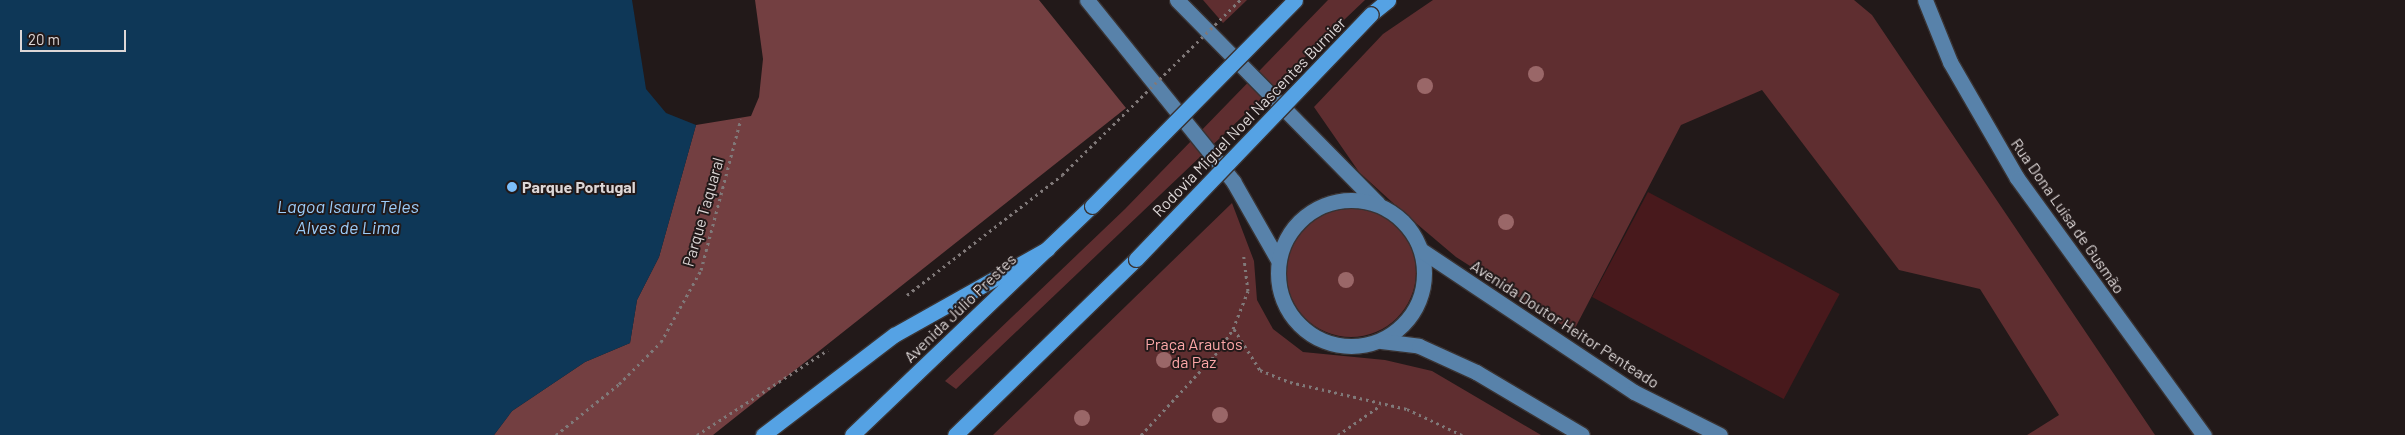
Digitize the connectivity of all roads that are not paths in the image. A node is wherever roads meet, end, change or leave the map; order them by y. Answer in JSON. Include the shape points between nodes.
{"nodes":[{"id":1,"x":1087,"y":0,"type":"edge"},
{"id":2,"x":1177,"y":0,"type":"edge"},
{"id":3,"x":1295,"y":0,"type":"edge"},
{"id":4,"x":1925,"y":0,"type":"edge"},
{"id":5,"x":1388,"y":1,"type":"edge"},
{"id":6,"x":1381,"y":207,"type":"junction"},
{"id":7,"x":1048,"y":249,"type":"junction"},
{"id":8,"x":1421,"y":250,"type":"junction"},
{"id":9,"x":1278,"y":260,"type":"junction"},
{"id":10,"x":1381,"y":341,"type":"junction"},
{"id":11,"x":2170,"y":391,"type":"junction"},
{"id":12,"x":763,"y":435,"type":"edge"},
{"id":13,"x":852,"y":435,"type":"edge"},
{"id":14,"x":955,"y":435,"type":"edge"},
{"id":15,"x":1582,"y":435,"type":"edge"},
{"id":16,"x":1720,"y":435,"type":"edge"},
{"id":17,"x":2191,"y":435,"type":"edge"},
{"id":18,"x":2204,"y":435,"type":"edge"}],
"edges":[{"from":1,"to":9,"type":"main road","via":[[1233,181]]},
{"from":2,"to":6,"type":"main road"},
{"from":3,"to":7,"type":"highway","name":"Avenida Júlio Prestes","bridge":true},
{"from":4,"to":11,"type":"main road","name":"Rua Dona Luísa de Gusmão","via":[[1950,62],[2017,178]]},
{"from":5,"to":14,"type":"highway","name":"Rodovia Miguel Noel Nascentes Burnier","bridge":true,"via":[[1371,14],[1136,259]]},
{"from":6,"to":8,"type":"main road","via":[[1411,230]]},
{"from":6,"to":9,"type":"main road","via":[[1348,199],[1324,205],[1297,224]]},
{"from":7,"to":12,"type":"highway","via":[[894,335]]},
{"from":7,"to":13,"type":"highway","name":"Avenida Júlio Prestes"},
{"from":8,"to":10,"type":"main road","via":[[1425,271],[1416,306],[1399,329]]},
{"from":8,"to":16,"type":"main road","name":"Avenida Doutor Heitor Penteado","via":[[1634,392]]},
{"from":9,"to":10,"type":"main road","via":[[1278,283],[1284,304],[1315,338],[1344,346]]},
{"from":10,"to":15,"type":"main road","via":[[1419,346],[1476,372]]},
{"from":11,"to":17,"type":"main road"},
{"from":11,"to":18,"type":"main road"}]}
